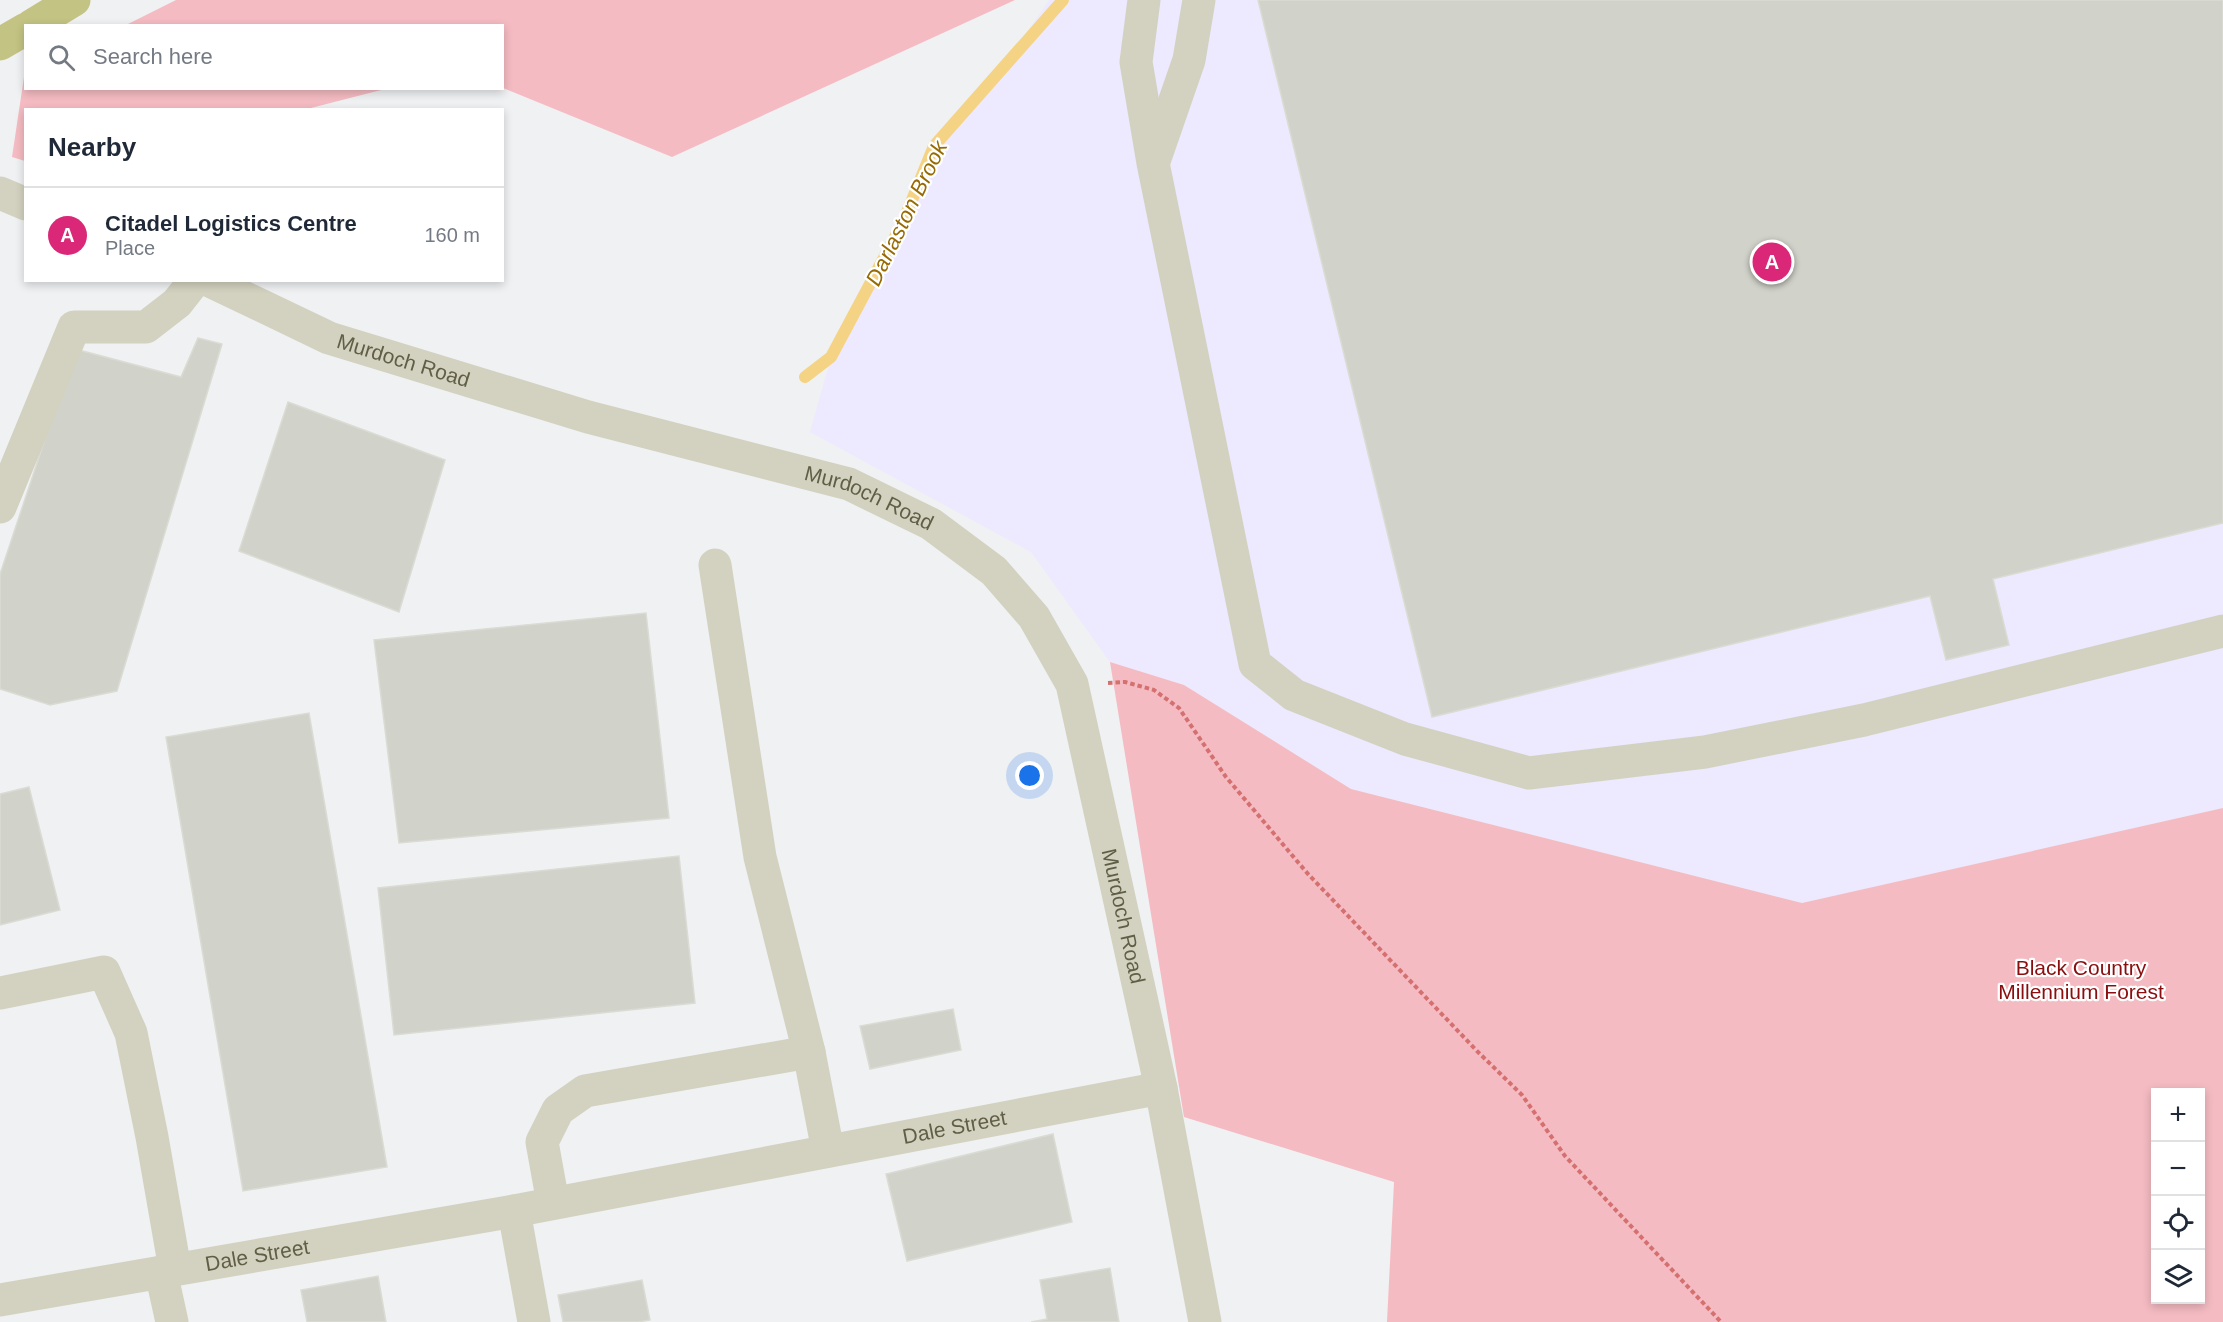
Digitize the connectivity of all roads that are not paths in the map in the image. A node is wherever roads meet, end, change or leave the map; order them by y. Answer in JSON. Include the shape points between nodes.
{"nodes":[{"id":1,"x":74,"y":0,"type":"edge"},
{"id":2,"x":1144,"y":0,"type":"edge"},
{"id":3,"x":1199,"y":0,"type":"edge"},
{"id":4,"x":34,"y":24,"type":"edge"},
{"id":5,"x":24,"y":30,"type":"edge"},
{"id":6,"x":0,"y":44,"type":"edge"},
{"id":7,"x":1153,"y":163,"type":"junction"},
{"id":8,"x":0,"y":193,"type":"edge"},
{"id":9,"x":24,"y":203,"type":"edge"},
{"id":10,"x":193,"y":282,"type":"edge"},
{"id":11,"x":212,"y":282,"type":"edge"},
{"id":12,"x":0,"y":507,"type":"edge"},
{"id":13,"x":714,"y":565,"type":"dead end"},
{"id":14,"x":2223,"y":631,"type":"edge"},
{"id":15,"x":0,"y":993,"type":"edge"},
{"id":16,"x":809,"y":1052,"type":"junction"},
{"id":17,"x":1161,"y":1088,"type":"junction"},
{"id":18,"x":828,"y":1151,"type":"junction"},
{"id":19,"x":553,"y":1203,"type":"junction"},
{"id":20,"x":514,"y":1211,"type":"junction"},
{"id":21,"x":168,"y":1271,"type":"junction"},
{"id":22,"x":0,"y":1300,"type":"edge"},
{"id":23,"x":172,"y":1322,"type":"edge"},
{"id":24,"x":534,"y":1322,"type":"edge"},
{"id":25,"x":1205,"y":1322,"type":"edge"}],
"edges":[{"from":1,"to":4,"type":"highway"},
{"from":2,"to":7,"type":"street","via":[[1136,62]]},
{"from":3,"to":7,"type":"street","via":[[1189,60]]},
{"from":5,"to":6,"type":"highway"},
{"from":7,"to":14,"type":"street","via":[[1255,664],[1294,694],[1405,739],[1529,773],[1717,750],[1864,720]]},
{"from":8,"to":9,"type":"street"},
{"from":10,"to":12,"type":"street","via":[[177,303],[146,327],[74,327]]},
{"from":11,"to":17,"type":"street","name":"Murdoch Road","via":[[328,338],[588,417],[849,484],[931,524],[994,571],[1034,617],[1072,684]]},
{"from":13,"to":16,"type":"street","via":[[760,857]]},
{"from":15,"to":21,"type":"street","via":[[104,972],[131,1033],[152,1137]]},
{"from":16,"to":18,"type":"street"},
{"from":16,"to":19,"type":"street","via":[[585,1091],[558,1110],[542,1142]]},
{"from":17,"to":18,"type":"street","name":"Dale Street"},
{"from":17,"to":25,"type":"street"},
{"from":18,"to":19,"type":"street","name":"Dale Street"},
{"from":19,"to":20,"type":"street","name":"Dale Street"},
{"from":20,"to":21,"type":"street","name":"Dale Street"},
{"from":20,"to":24,"type":"street"},
{"from":21,"to":22,"type":"street","name":"Dale Street"},
{"from":21,"to":23,"type":"street"}]}
